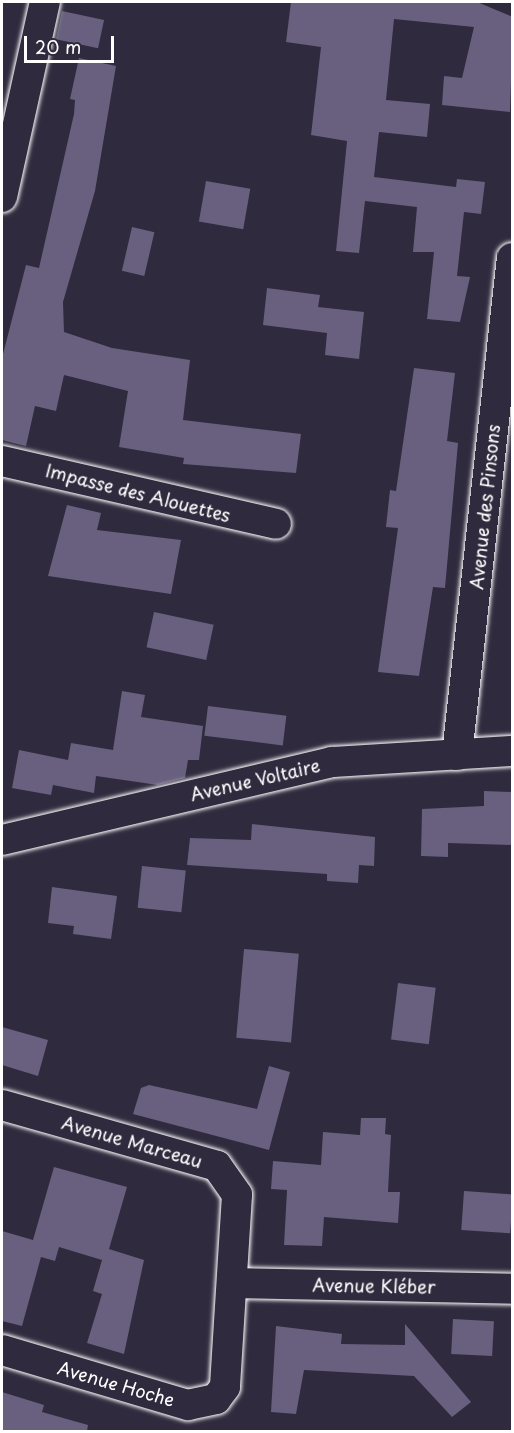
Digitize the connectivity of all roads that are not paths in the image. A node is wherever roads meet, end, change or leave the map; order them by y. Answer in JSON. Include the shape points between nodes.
{"nodes":[{"id":1,"x":45,"y":2,"type":"edge"},
{"id":2,"x":2,"y":197,"type":"edge"},
{"id":3,"x":513,"y":258,"type":"edge"},
{"id":4,"x":2,"y":461,"type":"edge"},
{"id":5,"x":276,"y":524,"type":"dead end"},
{"id":6,"x":513,"y":751,"type":"edge"},
{"id":7,"x":458,"y":755,"type":"junction"},
{"id":8,"x":2,"y":840,"type":"edge"},
{"id":9,"x":2,"y":1105,"type":"edge"},
{"id":10,"x":235,"y":1283,"type":"junction"},
{"id":11,"x":513,"y":1289,"type":"edge"},
{"id":12,"x":2,"y":1350,"type":"edge"},
{"id":13,"x":225,"y":1387,"type":"joint"}],
"edges":[{"from":1,"to":2,"type":"street"},
{"from":3,"to":7,"type":"street","name":"Avenue des Pinsons"},
{"from":4,"to":5,"type":"street","name":"Impasse des Alouettes"},
{"from":6,"to":7,"type":"street","name":"Avenue Voltaire"},
{"from":7,"to":8,"type":"street","name":"Avenue Voltaire","via":[[332,762]]},
{"from":9,"to":10,"type":"street","name":"Avenue Marceau","via":[[217,1166],[237,1195]]},
{"from":10,"to":11,"type":"street","name":"Avenue Kléber"},
{"from":10,"to":13,"type":"street","name":"Avenue Marceau"},
{"from":12,"to":13,"type":"street","name":"Avenue Hoche","via":[[188,1405],[216,1400]]}]}
